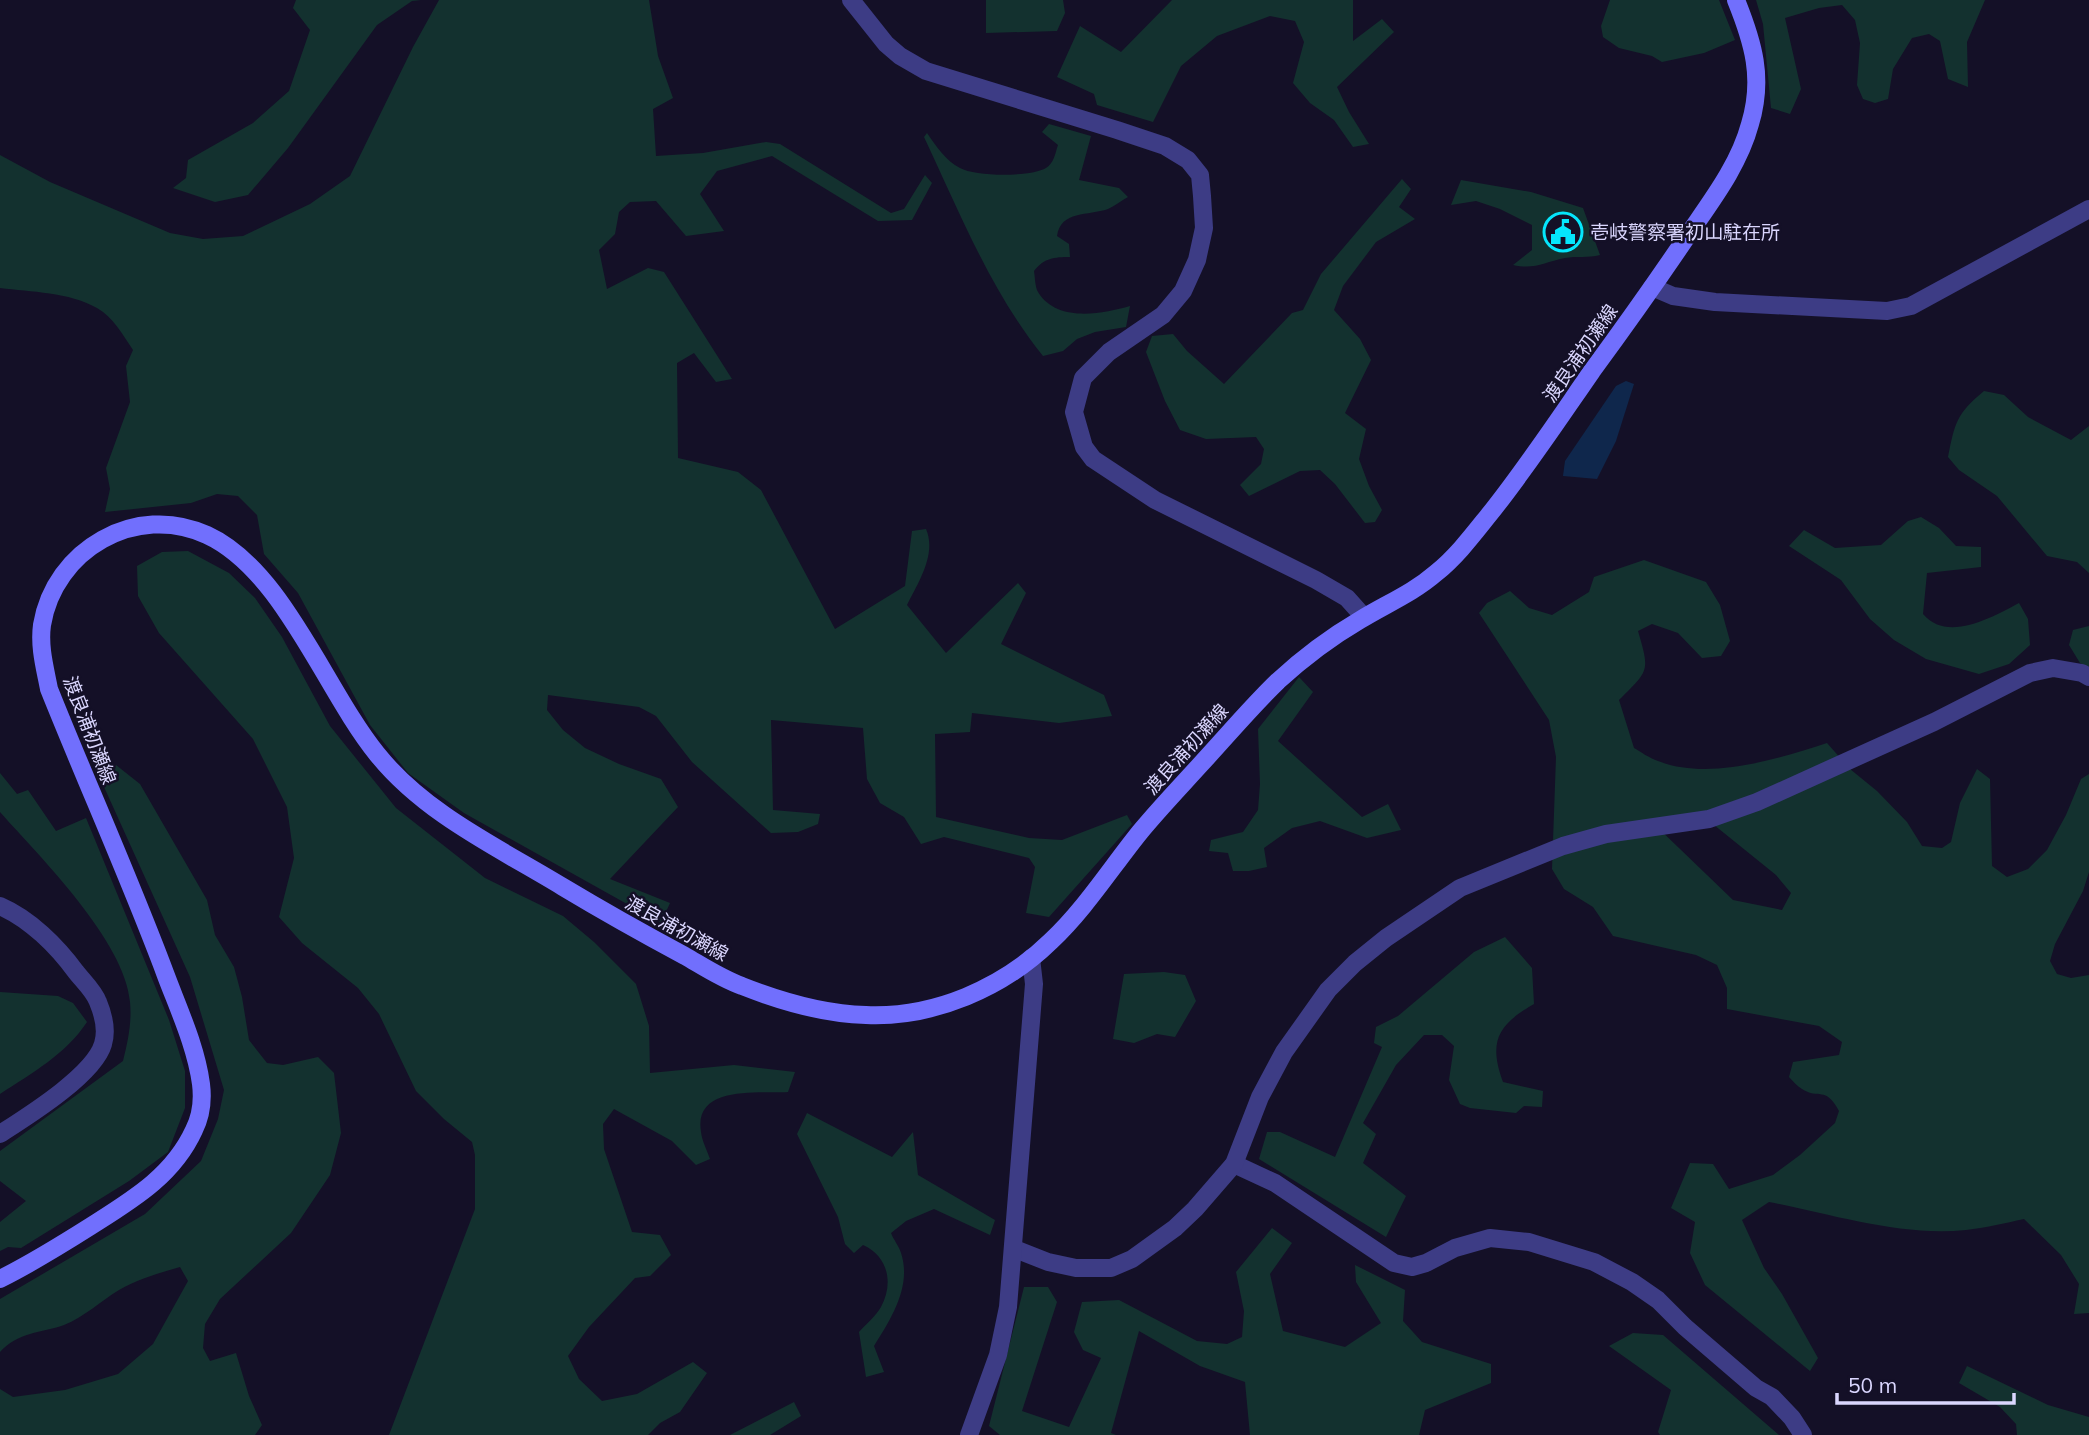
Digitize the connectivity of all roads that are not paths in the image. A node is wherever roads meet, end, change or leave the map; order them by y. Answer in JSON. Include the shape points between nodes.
{"nodes":[{"id":1,"x":851,"y":0,"type":"edge"},
{"id":2,"x":1736,"y":0,"type":"edge"},
{"id":3,"x":2089,"y":209,"type":"edge"},
{"id":4,"x":1652,"y":287,"type":"junction"},
{"id":5,"x":1364,"y":617,"type":"junction"},
{"id":6,"x":2089,"y":677,"type":"edge"},
{"id":7,"x":0,"y":906,"type":"edge"},
{"id":8,"x":1031,"y":958,"type":"junction"},
{"id":9,"x":0,"y":1134,"type":"edge"},
{"id":10,"x":1234,"y":1164,"type":"junction"},
{"id":11,"x":1015,"y":1249,"type":"junction"},
{"id":12,"x":0,"y":1279,"type":"edge"},
{"id":13,"x":969,"y":1435,"type":"edge"},
{"id":14,"x":1804,"y":1435,"type":"edge"}],
"edges":[{"from":1,"to":5,"type":"street","via":[[886,44],[926,71],[1165,146],[1188,160],[1200,175],[1202,196],[1204,228],[1197,260],[1183,291],[1163,315],[1109,352],[1083,378],[1074,412],[1084,447],[1093,459],[1155,500],[1316,580],[1347,598]]},
{"from":2,"to":4,"type":"main road","name":"渡良浦初瀬線","via":[[1756,60],[1750,127],[1729,172]]},
{"from":3,"to":4,"type":"street","via":[[1911,306],[1888,311],[1715,302],[1673,296]]},
{"from":4,"to":5,"type":"main road","name":"渡良浦初瀬線","via":[[1506,494],[1454,557],[1416,589]]},
{"from":5,"to":8,"type":"main road","name":"渡良浦初瀬線","via":[[1281,678],[1145,827],[1054,939]]},
{"from":6,"to":10,"type":"street","via":[[2053,668],[2030,673],[1757,802],[1709,819],[1606,834],[1563,846],[1460,888],[1387,938],[1328,990],[1283,1052]]},
{"from":7,"to":9,"type":"street","via":[[37,930],[68,961],[98,1000],[104,1023],[103,1043],[83,1074]]},
{"from":8,"to":11,"type":"street","via":[[1034,984]]},
{"from":8,"to":12,"type":"main road","name":"渡良浦初瀬線","via":[[964,999],[912,1012],[865,1015],[826,1009],[736,984],[615,918],[431,807],[403,784],[372,749],[278,599],[237,554],[185,527],[140,525],[116,532],[81,554],[65,571],[51,595],[42,626],[42,653],[49,689],[178,1008],[195,1057],[202,1106],[181,1154],[144,1192],[36,1262]]},
{"from":10,"to":11,"type":"street","via":[[1174,1228],[1132,1259],[1111,1268],[1076,1268]]},
{"from":10,"to":14,"type":"street","via":[[1275,1183],[1394,1263],[1426,1264],[1455,1248],[1490,1238],[1529,1242],[1594,1262],[1658,1300],[1685,1328],[1772,1397]]},
{"from":11,"to":13,"type":"street","via":[[998,1355]]}]}
